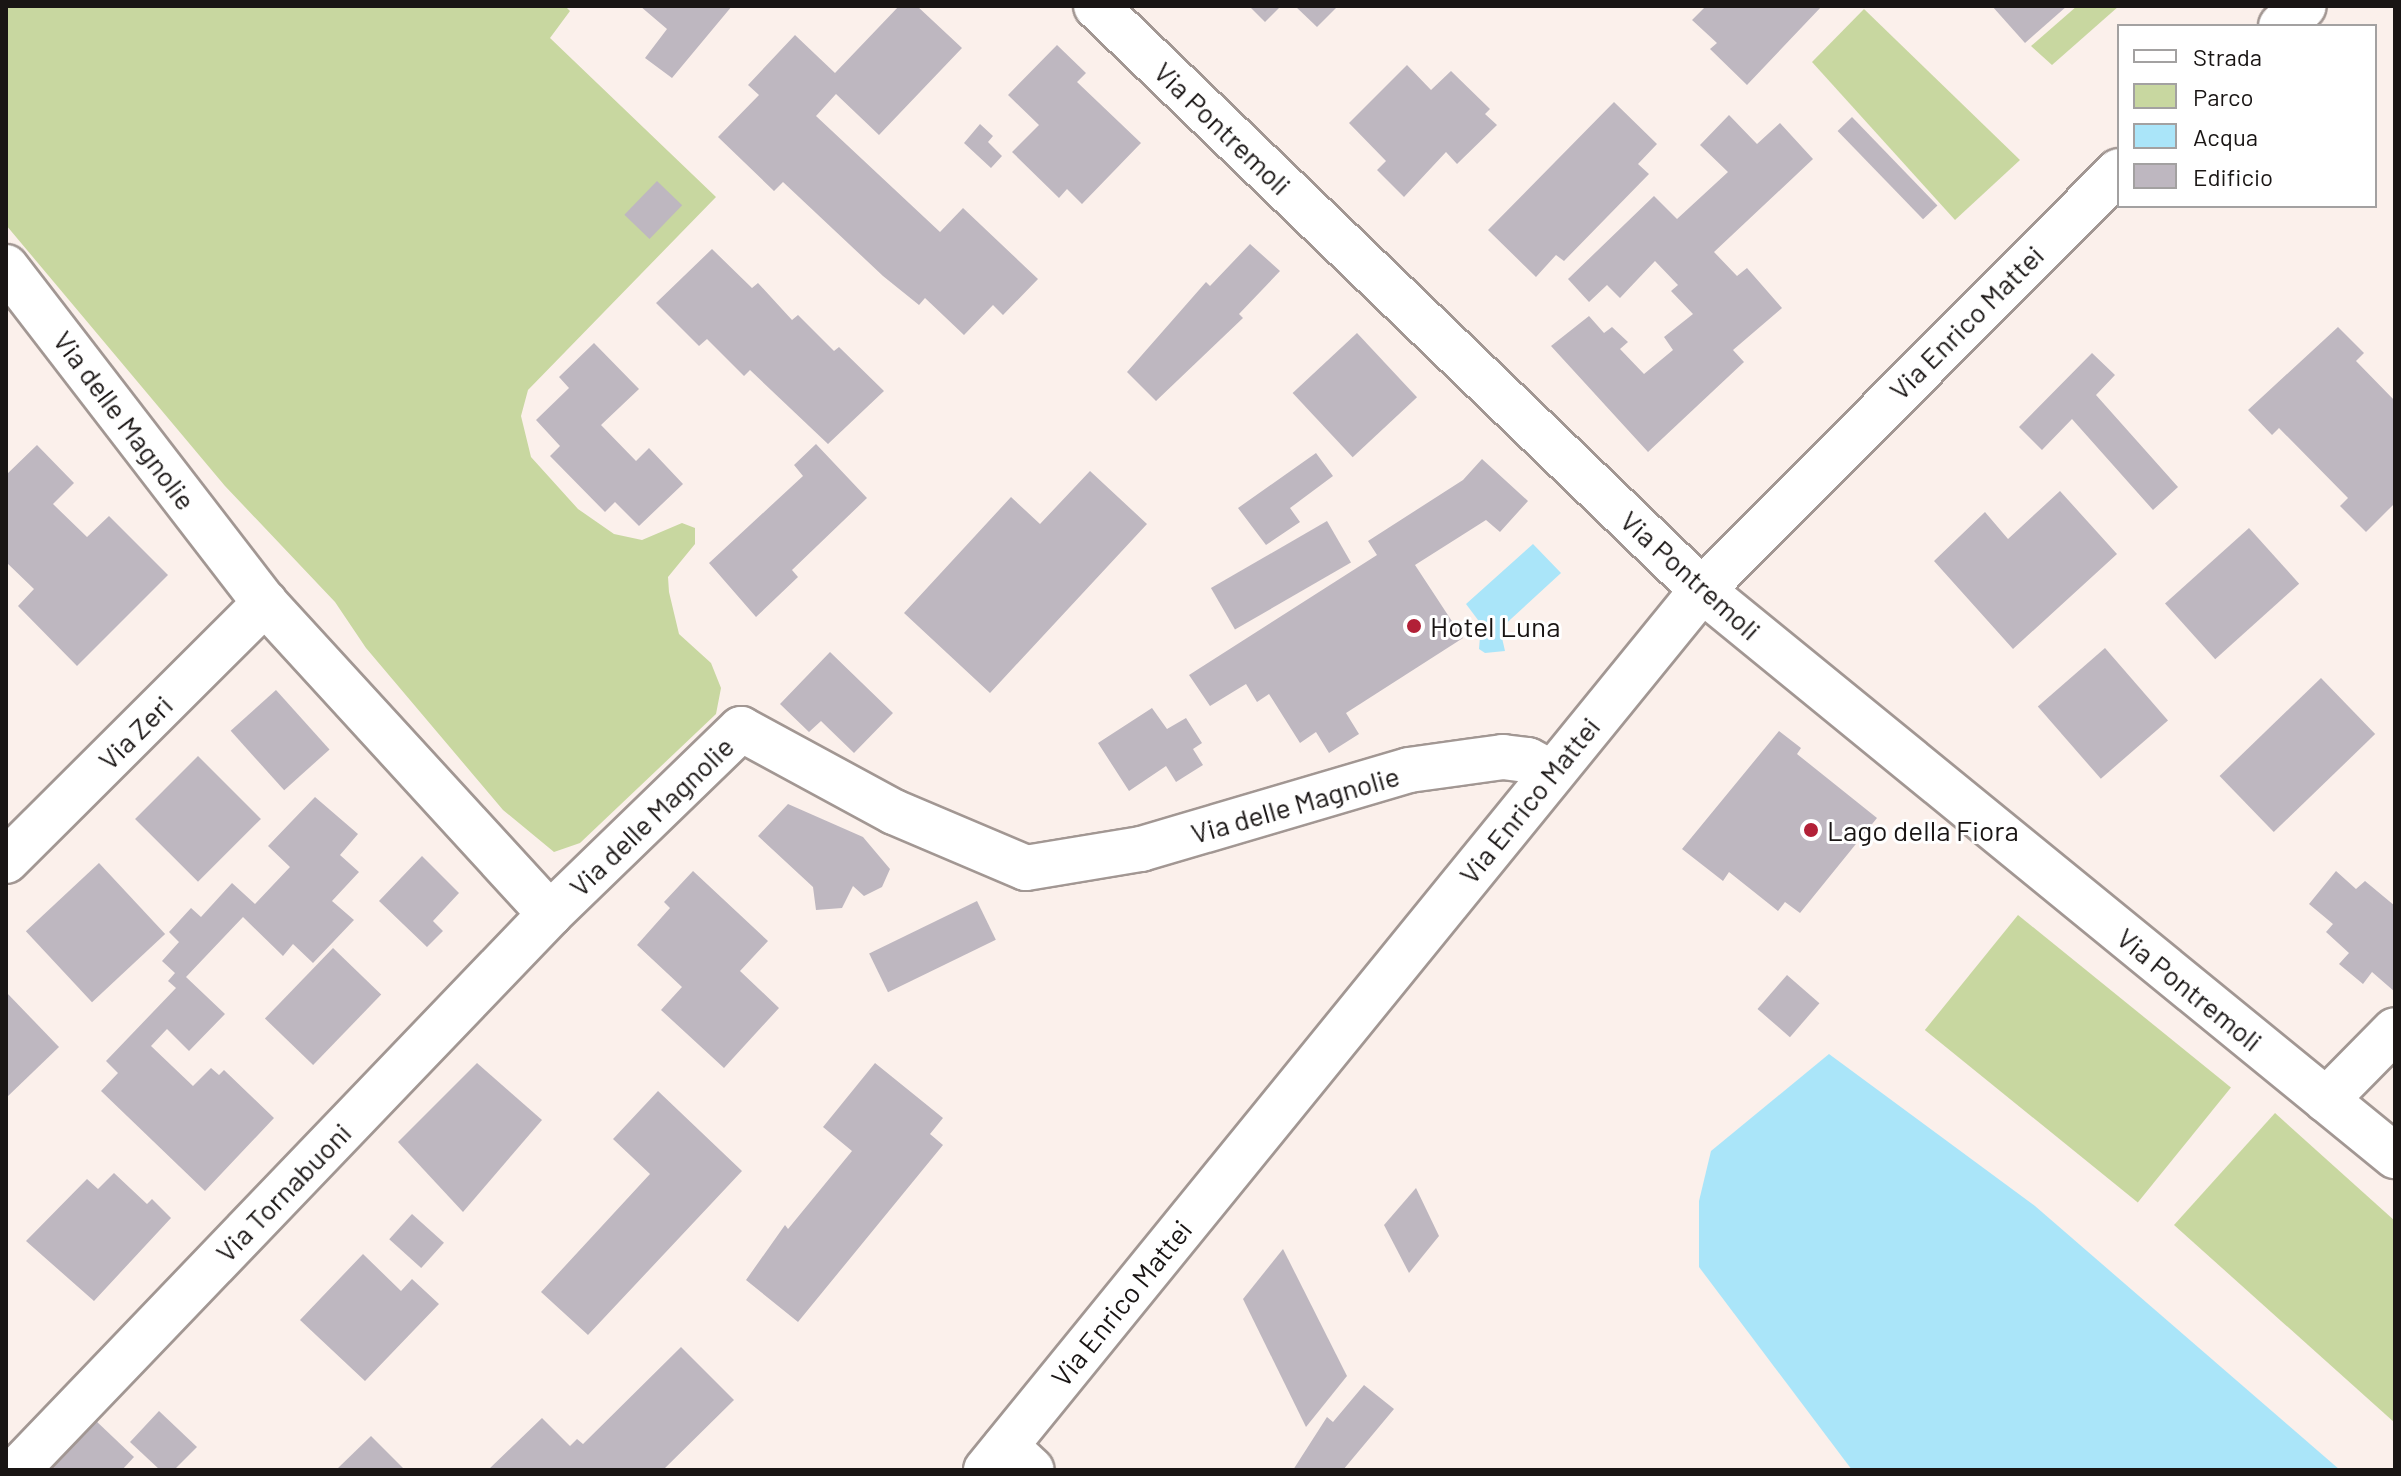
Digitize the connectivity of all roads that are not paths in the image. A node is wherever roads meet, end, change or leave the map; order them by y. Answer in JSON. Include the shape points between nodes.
{"nodes":[{"id":1,"x":1096,"y":6,"type":"edge"},
{"id":2,"x":2304,"y":6,"type":"edge"},
{"id":3,"x":2283,"y":24,"type":"edge"},
{"id":4,"x":2117,"y":173,"type":"edge"},
{"id":5,"x":6,"y":267,"type":"edge"},
{"id":6,"x":1702,"y":590,"type":"junction"},
{"id":7,"x":265,"y":603,"type":"junction"},
{"id":8,"x":1551,"y":773,"type":"junction"},
{"id":9,"x":6,"y":861,"type":"edge"},
{"id":10,"x":550,"y":914,"type":"junction"},
{"id":11,"x":2395,"y":1030,"type":"edge"},
{"id":12,"x":2326,"y":1100,"type":"junction"},
{"id":13,"x":2395,"y":1156,"type":"edge"},
{"id":14,"x":1008,"y":1462,"type":"edge"},
{"id":15,"x":17,"y":1470,"type":"edge"}],
"edges":[{"from":1,"to":6,"type":"street","name":"Via Pontremoli"},
{"from":2,"to":3,"type":"street"},
{"from":4,"to":6,"type":"street","name":"Via Enrico Mattei"},
{"from":5,"to":7,"type":"street","name":"Via delle Magnolie"},
{"from":6,"to":8,"type":"street","name":"Via Enrico Mattei"},
{"from":6,"to":12,"type":"street","name":"Via Pontremoli"},
{"from":7,"to":9,"type":"street","name":"Via Zeri"},
{"from":7,"to":10,"type":"street","name":"Via delle Magnolie"},
{"from":8,"to":10,"type":"street","name":"Via delle Magnolie","via":[[1528,760],[1503,757],[1409,770],[1141,849],[1026,868],[894,812],[741,729]]},
{"from":8,"to":14,"type":"street","name":"Via Enrico Mattei"},
{"from":10,"to":15,"type":"street","name":"Via Tornabuoni"},
{"from":11,"to":12,"type":"street"},
{"from":12,"to":13,"type":"street","name":"Via Pontremoli"}]}
